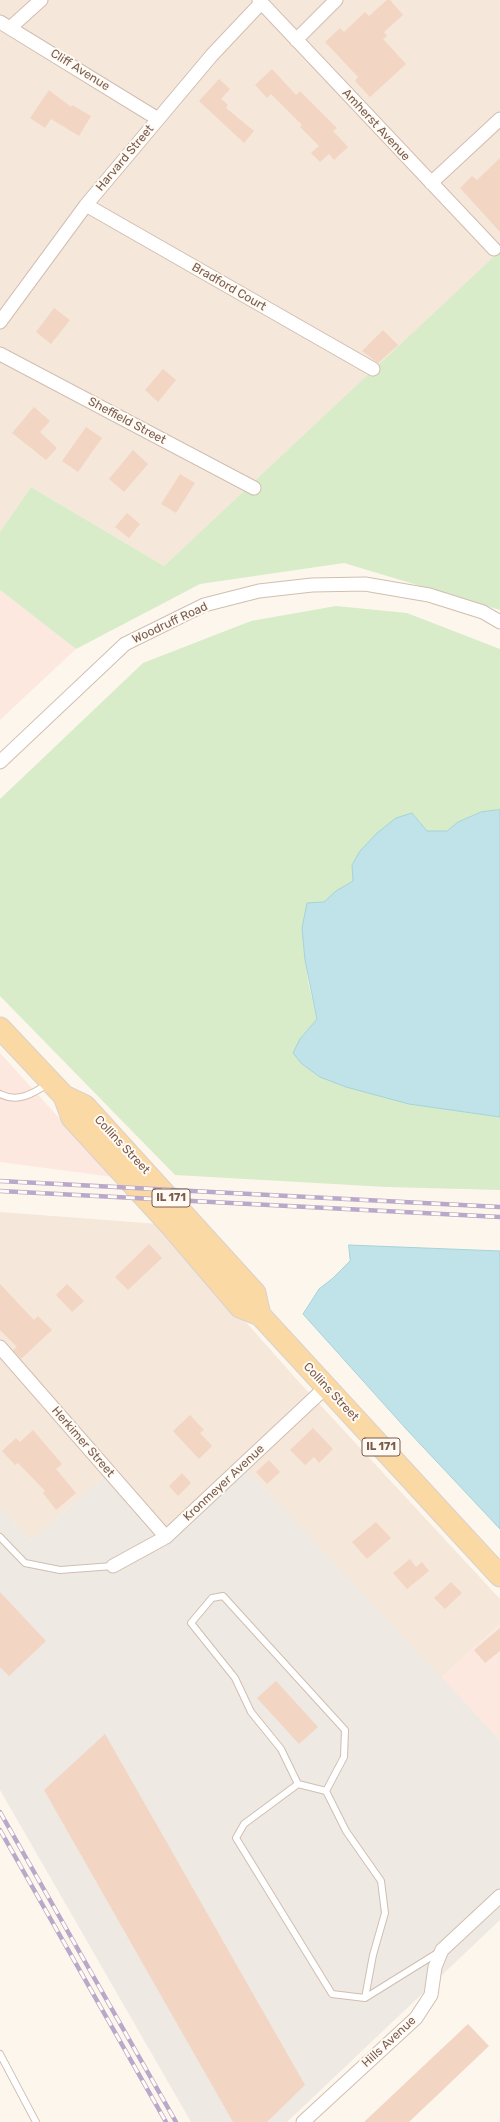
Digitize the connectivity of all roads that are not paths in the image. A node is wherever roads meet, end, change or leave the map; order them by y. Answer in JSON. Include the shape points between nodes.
{"nodes":[{"id":1,"x":41,"y":0,"type":"edge"},
{"id":2,"x":336,"y":0,"type":"edge"},
{"id":3,"x":260,"y":1,"type":"edge"},
{"id":4,"x":6,"y":25,"type":"edge"},
{"id":5,"x":296,"y":40,"type":"junction"},
{"id":6,"x":158,"y":119,"type":"junction"},
{"id":7,"x":500,"y":119,"type":"edge"},
{"id":8,"x":431,"y":183,"type":"junction"},
{"id":9,"x":86,"y":205,"type":"junction"},
{"id":10,"x":494,"y":249,"type":"dead end"},
{"id":11,"x":0,"y":322,"type":"edge"},
{"id":12,"x":0,"y":354,"type":"edge"},
{"id":13,"x":373,"y":369,"type":"dead end"},
{"id":14,"x":254,"y":488,"type":"dead end"},
{"id":15,"x":500,"y":622,"type":"edge"},
{"id":16,"x":0,"y":762,"type":"edge"},
{"id":17,"x":0,"y":1028,"type":"edge"},
{"id":18,"x":57,"y":1089,"type":"junction"},
{"id":19,"x":0,"y":1094,"type":"edge"},
{"id":20,"x":0,"y":1347,"type":"edge"},
{"id":21,"x":326,"y":1387,"type":"junction"},
{"id":22,"x":0,"y":1537,"type":"edge"},
{"id":23,"x":166,"y":1537,"type":"junction"},
{"id":24,"x":112,"y":1566,"type":"joint"},
{"id":25,"x":500,"y":1576,"type":"edge"},
{"id":26,"x":298,"y":1784,"type":"junction"},
{"id":27,"x":326,"y":1791,"type":"junction"},
{"id":28,"x":500,"y":1896,"type":"edge"},
{"id":29,"x":442,"y":1950,"type":"junction"},
{"id":30,"x":365,"y":1998,"type":"junction"},
{"id":31,"x":0,"y":2054,"type":"edge"},
{"id":32,"x":36,"y":2122,"type":"edge"},
{"id":33,"x":303,"y":2122,"type":"edge"}],
"edges":[{"from":1,"to":4,"type":"street"},
{"from":2,"to":5,"type":"street"},
{"from":3,"to":5,"type":"street","name":"Amherst Avenue"},
{"from":3,"to":6,"type":"street","name":"Harvard Street"},
{"from":4,"to":6,"type":"street","name":"Cliff Avenue"},
{"from":5,"to":8,"type":"street","name":"Amherst Avenue"},
{"from":6,"to":9,"type":"street","name":"Harvard Street"},
{"from":7,"to":8,"type":"street"},
{"from":8,"to":10,"type":"street","name":"Amherst Avenue"},
{"from":9,"to":11,"type":"street","name":"Harvard Street"},
{"from":9,"to":13,"type":"street","name":"Bradford Court"},
{"from":12,"to":14,"type":"street","name":"Sheffield Street"},
{"from":15,"to":16,"type":"street","name":"Woodruff Road","via":[[483,612],[429,595],[365,584],[312,585],[259,591],[204,605],[125,644]]},
{"from":17,"to":18,"type":"main road","name":"Collins Street","number":"IL 171"},
{"from":18,"to":19,"type":"lane","via":[[8,1098]]},
{"from":18,"to":21,"type":"main road","name":"Collins Street","number":"IL 171","via":[[72,1118],[171,1226],[240,1307],[260,1315]]},
{"from":20,"to":23,"type":"street","name":"Herkimer Street"},
{"from":21,"to":23,"type":"street","name":"Kronmeyer Avenue"},
{"from":21,"to":25,"type":"main road","name":"Collins Street","number":"IL 171"},
{"from":22,"to":24,"type":"lane","via":[[25,1563],[60,1570]]},
{"from":23,"to":24,"type":"street","name":"Kronmeyer Avenue"},
{"from":26,"to":27,"type":"lane"},
{"from":26,"to":27,"type":"lane","via":[[281,1749],[250,1712],[235,1678],[191,1623],[212,1598],[223,1596],[346,1730],[344,1757]]},
{"from":26,"to":30,"type":"lane","via":[[244,1824],[236,1838],[332,1994]]},
{"from":27,"to":30,"type":"lane","via":[[346,1831],[381,1881],[385,1913],[373,1955]]},
{"from":28,"to":29,"type":"street","name":"Hills Avenue"},
{"from":29,"to":30,"type":"lane"},
{"from":29,"to":33,"type":"street","name":"Hills Avenue","via":[[435,1967],[431,1995],[416,2018]]},
{"from":31,"to":32,"type":"lane"}]}
